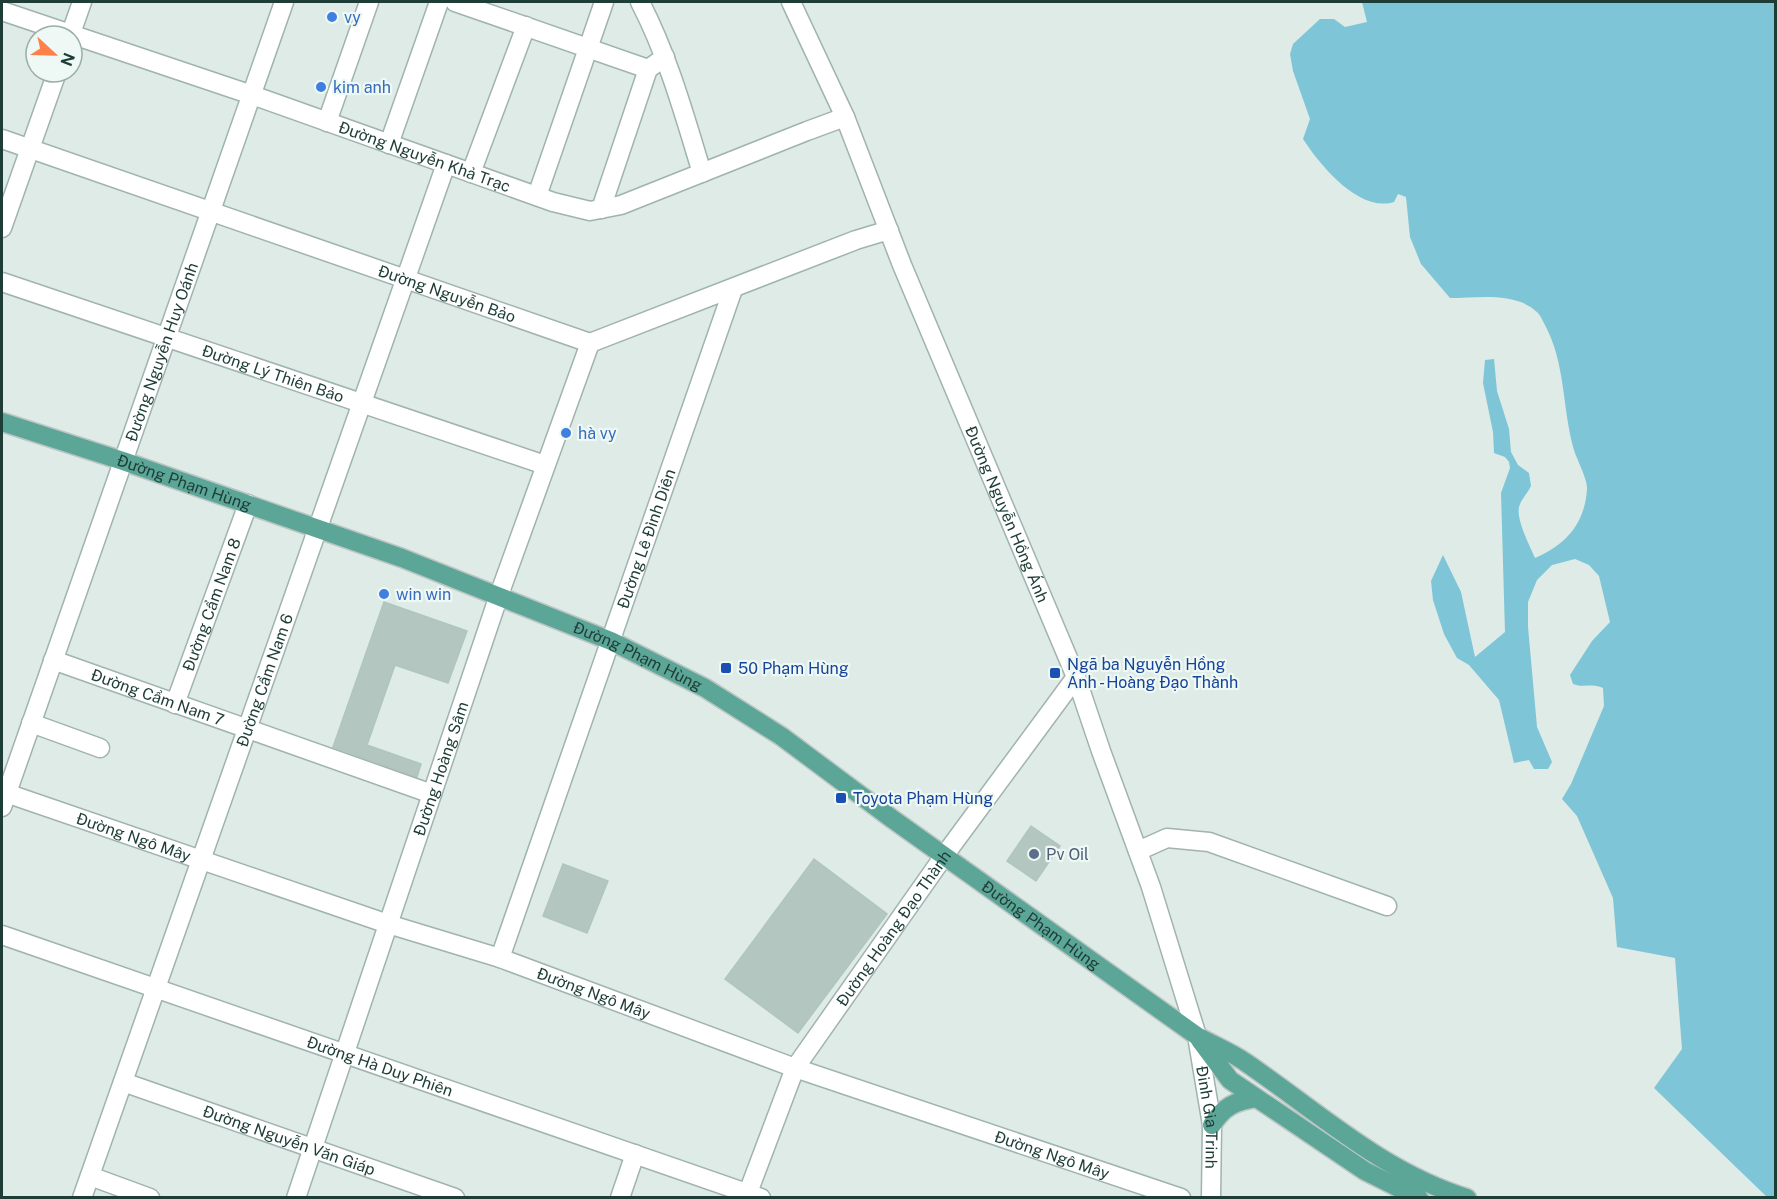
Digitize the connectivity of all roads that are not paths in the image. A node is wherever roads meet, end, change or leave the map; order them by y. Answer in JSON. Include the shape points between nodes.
{"nodes":[{"id":1,"x":82,"y":2,"type":"edge"},
{"id":2,"x":284,"y":2,"type":"edge"},
{"id":3,"x":369,"y":2,"type":"edge"},
{"id":4,"x":439,"y":2,"type":"edge"},
{"id":5,"x":455,"y":2,"type":"edge"},
{"id":6,"x":604,"y":2,"type":"edge"},
{"id":7,"x":640,"y":2,"type":"edge"},
{"id":8,"x":791,"y":2,"type":"edge"},
{"id":9,"x":487,"y":7,"type":"edge"},
{"id":10,"x":2,"y":10,"type":"edge"},
{"id":11,"x":40,"y":24,"type":"edge"},
{"id":12,"x":74,"y":24,"type":"edge"},
{"id":13,"x":526,"y":26,"type":"junction"},
{"id":14,"x":84,"y":40,"type":"edge"},
{"id":15,"x":589,"y":48,"type":"junction"},
{"id":16,"x":665,"y":57,"type":"junction"},
{"id":17,"x":648,"y":69,"type":"junction"},
{"id":18,"x":53,"y":84,"type":"edge"},
{"id":19,"x":252,"y":95,"type":"junction"},
{"id":20,"x":845,"y":117,"type":"junction"},
{"id":21,"x":327,"y":122,"type":"junction"},
{"id":22,"x":2,"y":139,"type":"edge"},
{"id":23,"x":389,"y":144,"type":"junction"},
{"id":24,"x":29,"y":149,"type":"junction"},
{"id":25,"x":446,"y":164,"type":"junction"},
{"id":26,"x":471,"y":173,"type":"junction"},
{"id":27,"x":702,"y":173,"type":"junction"},
{"id":28,"x":537,"y":196,"type":"junction"},
{"id":29,"x":601,"y":209,"type":"junction"},
{"id":30,"x":211,"y":210,"type":"junction"},
{"id":31,"x":2,"y":228,"type":"edge"},
{"id":32,"x":889,"y":230,"type":"junction"},
{"id":33,"x":405,"y":279,"type":"junction"},
{"id":34,"x":2,"y":282,"type":"edge"},
{"id":35,"x":733,"y":289,"type":"junction"},
{"id":36,"x":167,"y":337,"type":"junction"},
{"id":37,"x":590,"y":343,"type":"junction"},
{"id":38,"x":362,"y":402,"type":"junction"},
{"id":39,"x":2,"y":422,"type":"edge"},
{"id":40,"x":123,"y":461,"type":"junction"},
{"id":41,"x":545,"y":465,"type":"junction"},
{"id":42,"x":248,"y":504,"type":"junction"},
{"id":43,"x":317,"y":529,"type":"junction"},
{"id":44,"x":499,"y":595,"type":"junction"},
{"id":45,"x":611,"y":641,"type":"junction"},
{"id":46,"x":53,"y":660,"type":"junction"},
{"id":47,"x":1076,"y":677,"type":"junction"},
{"id":48,"x":175,"y":704,"type":"junction"},
{"id":49,"x":31,"y":723,"type":"junction"},
{"id":50,"x":247,"y":730,"type":"junction"},
{"id":51,"x":100,"y":748,"type":"dead end"},
{"id":52,"x":432,"y":794,"type":"junction"},
{"id":53,"x":4,"y":800,"type":"edge"},
{"id":54,"x":1138,"y":851,"type":"junction"},
{"id":55,"x":944,"y":856,"type":"junction"},
{"id":56,"x":201,"y":860,"type":"junction"},
{"id":57,"x":1387,"y":906,"type":"dead end"},
{"id":58,"x":388,"y":924,"type":"junction"},
{"id":59,"x":2,"y":935,"type":"edge"},
{"id":60,"x":500,"y":958,"type":"junction"},
{"id":61,"x":156,"y":988,"type":"junction"},
{"id":62,"x":1197,"y":1036,"type":"junction"},
{"id":63,"x":345,"y":1053,"type":"junction"},
{"id":64,"x":795,"y":1068,"type":"junction"},
{"id":65,"x":123,"y":1082,"type":"junction"},
{"id":66,"x":1256,"y":1098,"type":"junction"},
{"id":67,"x":1212,"y":1125,"type":"junction"},
{"id":68,"x":312,"y":1148,"type":"junction"},
{"id":69,"x":635,"y":1154,"type":"junction"},
{"id":70,"x":90,"y":1176,"type":"junction"},
{"id":71,"x":751,"y":1196,"type":"edge"},
{"id":72,"x":82,"y":1197,"type":"edge"},
{"id":73,"x":150,"y":1197,"type":"edge"},
{"id":74,"x":296,"y":1197,"type":"edge"},
{"id":75,"x":455,"y":1197,"type":"edge"},
{"id":76,"x":620,"y":1197,"type":"edge"},
{"id":77,"x":1181,"y":1197,"type":"edge"},
{"id":78,"x":1212,"y":1197,"type":"edge"},
{"id":79,"x":1419,"y":1197,"type":"edge"},
{"id":80,"x":1467,"y":1197,"type":"edge"}],
"edges":[{"from":1,"to":12,"type":"street"},
{"from":2,"to":19,"type":"street","name":"Đường Nguyễn Huy Oánh"},
{"from":3,"to":21,"type":"street"},
{"from":4,"to":23,"type":"street"},
{"from":5,"to":9,"type":"street"},
{"from":6,"to":15,"type":"street"},
{"from":7,"to":16,"type":"street"},
{"from":8,"to":20,"type":"street","name":"Đường Nguyễn Hồng Ánh"},
{"from":9,"to":13,"type":"street"},
{"from":10,"to":11,"type":"street","name":"Đường Nguyễn Khả Trạc"},
{"from":13,"to":15,"type":"street"},
{"from":13,"to":26,"type":"street"},
{"from":14,"to":19,"type":"street","name":"Đường Nguyễn Khả Trạc"},
{"from":15,"to":17,"type":"street"},
{"from":15,"to":28,"type":"street"},
{"from":16,"to":17,"type":"street"},
{"from":16,"to":27,"type":"street"},
{"from":17,"to":29,"type":"street"},
{"from":18,"to":24,"type":"street"},
{"from":19,"to":21,"type":"street","name":"Đường Nguyễn Khả Trạc"},
{"from":19,"to":30,"type":"street","name":"Đường Nguyễn Huy Oánh"},
{"from":20,"to":27,"type":"street","name":"Đường Nguyễn Khả Trạc"},
{"from":20,"to":32,"type":"street","name":"Đường Nguyễn Hồng Ánh"},
{"from":21,"to":23,"type":"street","name":"Đường Nguyễn Khả Trạc"},
{"from":22,"to":24,"type":"street","name":"Đường Nguyễn Bảo"},
{"from":23,"to":25,"type":"street","name":"Đường Nguyễn Khả Trạc"},
{"from":24,"to":30,"type":"street","name":"Đường Nguyễn Bảo"},
{"from":24,"to":31,"type":"street"},
{"from":25,"to":26,"type":"street","name":"Đường Nguyễn Khả Trạc"},
{"from":25,"to":33,"type":"street","name":"Đường Cẩm Nam 6"},
{"from":26,"to":28,"type":"street","name":"Đường Nguyễn Khả Trạc"},
{"from":27,"to":29,"type":"street","name":"Đường Nguyễn Khả Trạc"},
{"from":28,"to":29,"type":"street","name":"Đường Nguyễn Khả Trạc","via":[[575,209]]},
{"from":30,"to":33,"type":"street","name":"Đường Nguyễn Bảo"},
{"from":30,"to":36,"type":"street","name":"Đường Nguyễn Huy Oánh"},
{"from":32,"to":35,"type":"street"},
{"from":32,"to":47,"type":"street","name":"Đường Nguyễn Hồng Ánh"},
{"from":33,"to":37,"type":"street","name":"Đường Nguyễn Bảo"},
{"from":33,"to":38,"type":"street","name":"Đường Cẩm Nam 6"},
{"from":34,"to":36,"type":"street","name":"Đường Lý Thiên Bảo"},
{"from":35,"to":37,"type":"street"},
{"from":35,"to":45,"type":"street","name":"Đường Lê Đình Diên"},
{"from":36,"to":38,"type":"street","name":"Đường Lý Thiên Bảo"},
{"from":36,"to":40,"type":"street","name":"Đường Nguyễn Huy Oánh"},
{"from":37,"to":41,"type":"street","name":"Đường Hoàng Sâm"},
{"from":38,"to":41,"type":"street","name":"Đường Lý Thiên Bảo"},
{"from":38,"to":43,"type":"street","name":"Đường Cẩm Nam 6"},
{"from":39,"to":40,"type":"main road","name":"Đường Phạm Hùng"},
{"from":40,"to":42,"type":"main road","name":"Đường Phạm Hùng"},
{"from":40,"to":46,"type":"street","name":"Đường Nguyễn Huy Oánh"},
{"from":41,"to":44,"type":"street","name":"Đường Hoàng Sâm"},
{"from":42,"to":43,"type":"main road","name":"Đường Phạm Hùng"},
{"from":42,"to":48,"type":"street","name":"Đường Cẩm Nam 8"},
{"from":43,"to":44,"type":"main road","name":"Đường Phạm Hùng"},
{"from":43,"to":50,"type":"street","name":"Đường Cẩm Nam 6"},
{"from":44,"to":45,"type":"main road","name":"Đường Phạm Hùng"},
{"from":44,"to":52,"type":"street","name":"Đường Hoàng Sâm"},
{"from":45,"to":55,"type":"main road","name":"Đường Phạm Hùng","via":[[745,712]]},
{"from":45,"to":60,"type":"street","name":"Đường Lê Đình Diên"},
{"from":46,"to":48,"type":"street","name":"Đường Cẩm Nam 7"},
{"from":46,"to":49,"type":"street","name":"Đường Nguyễn Huy Oánh"},
{"from":47,"to":54,"type":"street","name":"Đường Nguyễn Hồng Ánh"},
{"from":47,"to":55,"type":"street","name":"Đường Hoàng Đạo Thành"},
{"from":48,"to":50,"type":"street","name":"Đường Cẩm Nam 7"},
{"from":49,"to":51,"type":"street"},
{"from":49,"to":53,"type":"street","name":"Đường Nguyễn Huy Oánh"},
{"from":50,"to":52,"type":"street","name":"Đường Cẩm Nam 7"},
{"from":50,"to":56,"type":"street","name":"Đường Cẩm Nam 6"},
{"from":52,"to":58,"type":"street","name":"Đường Hoàng Sâm"},
{"from":53,"to":56,"type":"street","name":"Đường Ngô Mây"},
{"from":54,"to":57,"type":"street","via":[[1167,838],[1209,842]]},
{"from":54,"to":62,"type":"street","name":"Đường Nguyễn Hồng Ánh"},
{"from":55,"to":62,"type":"main road","name":"Đường Phạm Hùng"},
{"from":55,"to":64,"type":"street","name":"Đường Hoàng Đạo Thành"},
{"from":56,"to":58,"type":"street","name":"Đường Ngô Mây"},
{"from":56,"to":61,"type":"street","name":"Đường Cẩm Nam 6"},
{"from":58,"to":60,"type":"street","name":"Đường Ngô Mây"},
{"from":58,"to":63,"type":"street","name":"Đường Hoàng Sâm"},
{"from":59,"to":61,"type":"street","name":"Đường Hà Duy Phiên"},
{"from":60,"to":64,"type":"street","name":"Đường Ngô Mây"},
{"from":61,"to":63,"type":"street","name":"Đường Hà Duy Phiên"},
{"from":61,"to":65,"type":"street","name":"Đường Cẩm Nam 6"},
{"from":62,"to":66,"type":"main road","name":"Đường Phạm Hùng","via":[[1230,1080]]},
{"from":62,"to":67,"type":"street","name":"Đinh Gia Trinh"},
{"from":62,"to":80,"type":"main road","name":"Đường Phạm Hùng","via":[[1244,1061],[1383,1160],[1441,1190]]},
{"from":63,"to":68,"type":"street","name":"Đường Hoàng Sâm"},
{"from":63,"to":69,"type":"street","name":"Đường Hà Duy Phiên"},
{"from":64,"to":71,"type":"street","name":"Đường Hoàng Đạo Thành"},
{"from":64,"to":77,"type":"street","name":"Đường Ngô Mây"},
{"from":65,"to":68,"type":"street","name":"Đường Nguyễn Văn Giáp"},
{"from":65,"to":70,"type":"street","name":"Đường Cẩm Nam 6"},
{"from":66,"to":67,"type":"main road","via":[[1229,1105]]},
{"from":66,"to":79,"type":"main road","name":"Đường Phạm Hùng","via":[[1365,1171]]},
{"from":67,"to":78,"type":"street","name":"Đinh Gia Trinh"},
{"from":68,"to":74,"type":"street","name":"Đường Hoàng Sâm"},
{"from":68,"to":75,"type":"street","name":"Đường Nguyễn Văn Giáp"},
{"from":69,"to":71,"type":"street","name":"Đường Hà Duy Phiên"},
{"from":69,"to":76,"type":"street"},
{"from":70,"to":72,"type":"street","name":"Đường Cẩm Nam 6"},
{"from":70,"to":73,"type":"street"}]}
